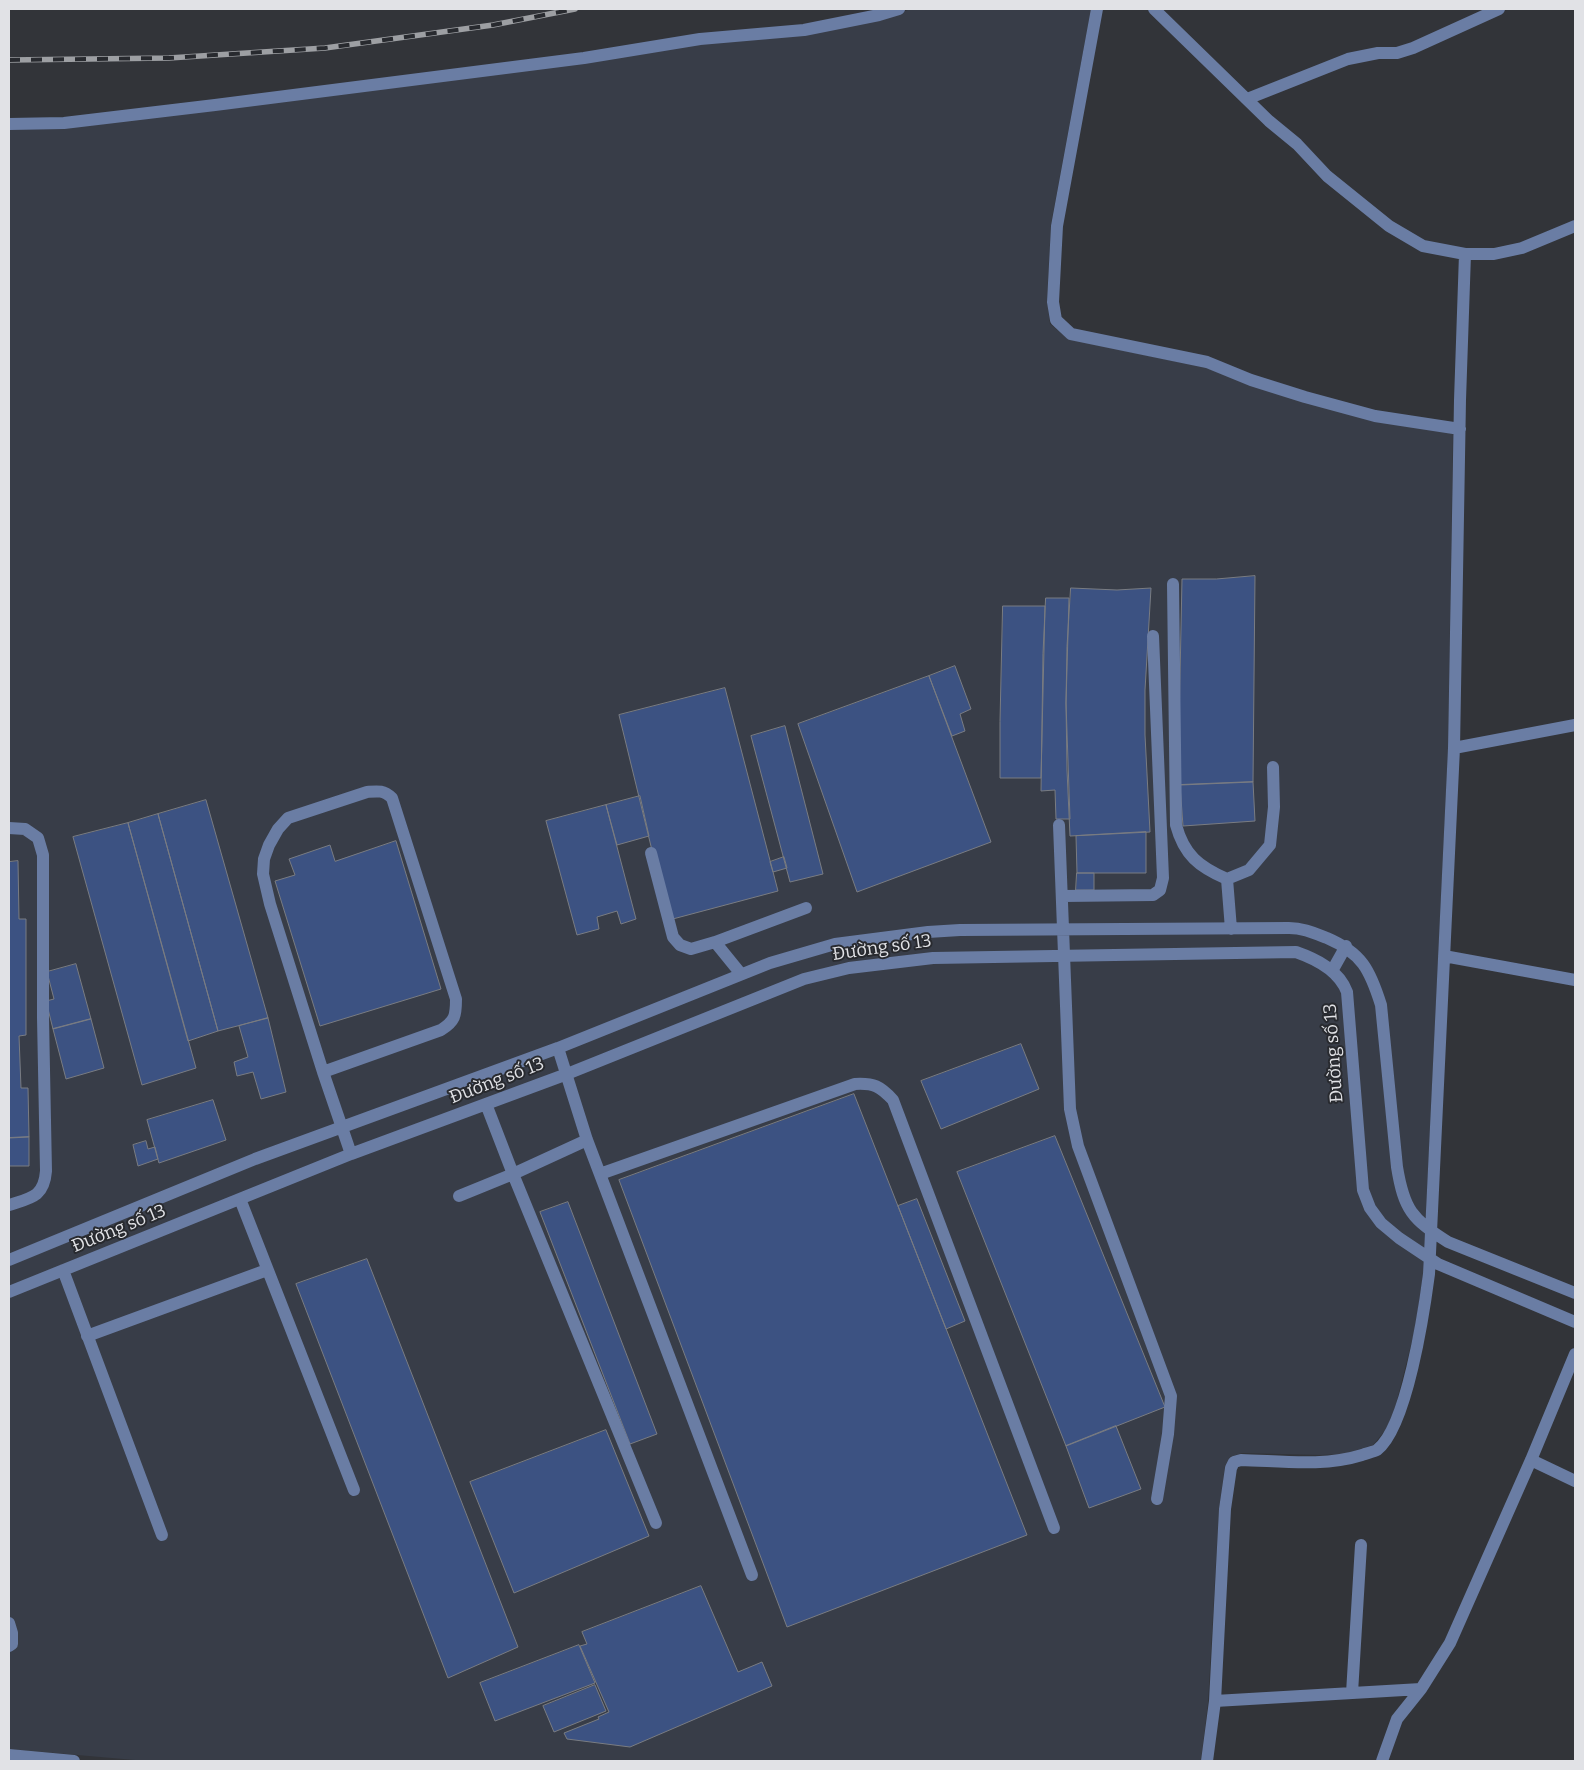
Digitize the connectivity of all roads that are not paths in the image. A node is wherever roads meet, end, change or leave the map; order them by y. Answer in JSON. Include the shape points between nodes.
{"nodes":[{"id":1,"x":898,"y":9,"type":"edge"},
{"id":2,"x":1097,"y":9,"type":"edge"},
{"id":3,"x":1154,"y":9,"type":"edge"},
{"id":4,"x":1499,"y":9,"type":"edge"},
{"id":5,"x":1247,"y":99,"type":"junction"},
{"id":6,"x":9,"y":124,"type":"edge"},
{"id":7,"x":1575,"y":226,"type":"edge"},
{"id":8,"x":1465,"y":254,"type":"junction"},
{"id":9,"x":1460,"y":429,"type":"junction"},
{"id":10,"x":1173,"y":584,"type":"dead end"},
{"id":11,"x":1153,"y":636,"type":"dead end"},
{"id":12,"x":1575,"y":725,"type":"edge"},
{"id":13,"x":1454,"y":748,"type":"junction"},
{"id":14,"x":1273,"y":767,"type":"dead end"},
{"id":15,"x":1060,"y":825,"type":"dead end"},
{"id":16,"x":9,"y":828,"type":"edge"},
{"id":17,"x":651,"y":853,"type":"dead end"},
{"id":18,"x":1227,"y":879,"type":"junction"},
{"id":19,"x":1062,"y":896,"type":"junction"},
{"id":20,"x":806,"y":908,"type":"dead end"},
{"id":21,"x":1063,"y":929,"type":"junction"},
{"id":22,"x":1231,"y":929,"type":"junction"},
{"id":23,"x":716,"y":942,"type":"junction"},
{"id":24,"x":1346,"y":946,"type":"junction"},
{"id":25,"x":1063,"y":956,"type":"junction"},
{"id":26,"x":1444,"y":956,"type":"junction"},
{"id":27,"x":1332,"y":971,"type":"junction"},
{"id":28,"x":741,"y":974,"type":"junction"},
{"id":29,"x":1575,"y":980,"type":"edge"},
{"id":30,"x":558,"y":1048,"type":"junction"},
{"id":31,"x":323,"y":1072,"type":"junction"},
{"id":32,"x":567,"y":1074,"type":"junction"},
{"id":33,"x":486,"y":1104,"type":"junction"},
{"id":34,"x":341,"y":1128,"type":"junction"},
{"id":35,"x":587,"y":1140,"type":"junction"},
{"id":36,"x":351,"y":1154,"type":"junction"},
{"id":37,"x":513,"y":1174,"type":"junction"},
{"id":38,"x":600,"y":1174,"type":"junction"},
{"id":39,"x":459,"y":1196,"type":"dead end"},
{"id":40,"x":240,"y":1199,"type":"junction"},
{"id":41,"x":9,"y":1205,"type":"edge"},
{"id":42,"x":1431,"y":1231,"type":"junction"},
{"id":43,"x":1429,"y":1258,"type":"junction"},
{"id":44,"x":9,"y":1260,"type":"edge"},
{"id":45,"x":63,"y":1270,"type":"junction"},
{"id":46,"x":267,"y":1270,"type":"junction"},
{"id":47,"x":9,"y":1292,"type":"edge"},
{"id":48,"x":1575,"y":1293,"type":"edge"},
{"id":49,"x":1575,"y":1322,"type":"edge"},
{"id":50,"x":87,"y":1336,"type":"junction"},
{"id":51,"x":1575,"y":1354,"type":"edge"},
{"id":52,"x":1531,"y":1460,"type":"junction"},
{"id":53,"x":1575,"y":1481,"type":"edge"},
{"id":54,"x":354,"y":1490,"type":"dead end"},
{"id":55,"x":1157,"y":1499,"type":"dead end"},
{"id":56,"x":656,"y":1523,"type":"dead end"},
{"id":57,"x":1054,"y":1528,"type":"dead end"},
{"id":58,"x":162,"y":1535,"type":"dead end"},
{"id":59,"x":1360,"y":1544,"type":"dead end"},
{"id":60,"x":752,"y":1575,"type":"dead end"},
{"id":61,"x":9,"y":1623,"type":"edge"},
{"id":62,"x":9,"y":1646,"type":"edge"},
{"id":63,"x":1421,"y":1689,"type":"junction"},
{"id":64,"x":1352,"y":1693,"type":"junction"},
{"id":65,"x":1215,"y":1701,"type":"junction"},
{"id":66,"x":9,"y":1755,"type":"edge"},
{"id":67,"x":74,"y":1761,"type":"edge"},
{"id":68,"x":1207,"y":1761,"type":"edge"},
{"id":69,"x":1382,"y":1761,"type":"edge"}],
"edges":[{"from":1,"to":6,"type":"street","via":[[804,30],[700,39],[584,58],[64,123]]},
{"from":2,"to":9,"type":"street","via":[[1057,226],[1052,302],[1056,320],[1071,334],[1207,362],[1251,380],[1375,416]]},
{"from":3,"to":5,"type":"street"},
{"from":4,"to":5,"type":"street","via":[[1413,48],[1348,59]]},
{"from":5,"to":8,"type":"street","via":[[1327,176],[1389,226],[1423,246]]},
{"from":7,"to":8,"type":"street","via":[[1522,248],[1494,254]]},
{"from":8,"to":9,"type":"street"},
{"from":9,"to":13,"type":"street"},
{"from":10,"to":18,"type":"street","via":[[1176,824],[1180,841],[1192,856],[1207,870]]},
{"from":11,"to":19,"type":"street","via":[[1163,878],[1160,890],[1153,895]]},
{"from":12,"to":13,"type":"street"},
{"from":13,"to":26,"type":"street"},
{"from":14,"to":18,"type":"street","via":[[1274,807],[1270,845],[1249,870]]},
{"from":15,"to":19,"type":"street"},
{"from":16,"to":41,"type":"street","via":[[25,829],[38,838],[43,855],[46,1171],[45,1184],[39,1192]]},
{"from":17,"to":23,"type":"street","via":[[673,938],[680,945],[692,949]]},
{"from":18,"to":22,"type":"street"},
{"from":19,"to":21,"type":"street"},
{"from":20,"to":23,"type":"street"},
{"from":21,"to":22,"type":"street","name":"Đường số 13"},
{"from":21,"to":25,"type":"street"},
{"from":21,"to":28,"type":"street","name":"Đường số 13","via":[[960,930],[835,944]]},
{"from":22,"to":24,"type":"street","name":"Đường số 13","via":[[1302,928]]},
{"from":23,"to":28,"type":"street"},
{"from":24,"to":27,"type":"street"},
{"from":24,"to":42,"type":"street","name":"Đường số 13","via":[[1369,972],[1382,1005],[1401,1193],[1410,1212]]},
{"from":25,"to":27,"type":"street","name":"Đường số 13","via":[[1296,952],[1316,959]]},
{"from":25,"to":32,"type":"street","name":"Đường số 13","via":[[933,958],[849,968],[804,979]]},
{"from":25,"to":55,"type":"street","via":[[1070,1109],[1078,1146],[1170,1396],[1168,1434]]},
{"from":26,"to":29,"type":"street"},
{"from":26,"to":42,"type":"street"},
{"from":27,"to":43,"type":"street","name":"Đường số 13","via":[[1347,992],[1362,1190],[1381,1224]]},
{"from":28,"to":30,"type":"street","name":"Đường số 13"},
{"from":30,"to":32,"type":"street"},
{"from":30,"to":34,"type":"street","name":"Đường số 13"},
{"from":31,"to":31,"type":"street","via":[[441,1030],[456,1014],[456,999],[392,798],[380,790],[288,818],[278,829],[264,859],[263,874],[270,904]]},
{"from":31,"to":34,"type":"street"},
{"from":32,"to":33,"type":"street","name":"Đường số 13"},
{"from":32,"to":35,"type":"street"},
{"from":33,"to":36,"type":"street","name":"Đường số 13"},
{"from":33,"to":37,"type":"street"},
{"from":34,"to":36,"type":"street"},
{"from":34,"to":44,"type":"street","name":"Đường số 13","via":[[254,1159]]},
{"from":35,"to":37,"type":"street"},
{"from":35,"to":38,"type":"street"},
{"from":36,"to":40,"type":"street","name":"Đường số 13"},
{"from":37,"to":39,"type":"street"},
{"from":37,"to":56,"type":"street"},
{"from":38,"to":57,"type":"street","via":[[855,1084],[870,1083],[882,1088],[893,1100]]},
{"from":38,"to":60,"type":"street"},
{"from":40,"to":45,"type":"street","name":"Đường số 13"},
{"from":40,"to":46,"type":"street"},
{"from":42,"to":43,"type":"street"},
{"from":42,"to":48,"type":"street","name":"Đường số 13","via":[[1448,1242]]},
{"from":43,"to":49,"type":"street","name":"Đường số 13"},
{"from":43,"to":65,"type":"street","via":[[1421,1330],[1400,1410],[1392,1432],[1376,1450],[1346,1460],[1241,1460],[1234,1462],[1231,1468],[1225,1509]]},
{"from":45,"to":47,"type":"street","name":"Đường số 13"},
{"from":45,"to":50,"type":"street"},
{"from":46,"to":50,"type":"street"},
{"from":46,"to":54,"type":"street"},
{"from":50,"to":58,"type":"street"},
{"from":51,"to":52,"type":"street"},
{"from":52,"to":53,"type":"street"},
{"from":52,"to":63,"type":"street","via":[[1450,1643]]},
{"from":59,"to":64,"type":"street"},
{"from":61,"to":62,"type":"street","via":[[12,1633]]},
{"from":63,"to":64,"type":"street"},
{"from":63,"to":69,"type":"street","via":[[1397,1719]]},
{"from":64,"to":65,"type":"street"},
{"from":65,"to":68,"type":"street"},
{"from":66,"to":67,"type":"street"}]}
